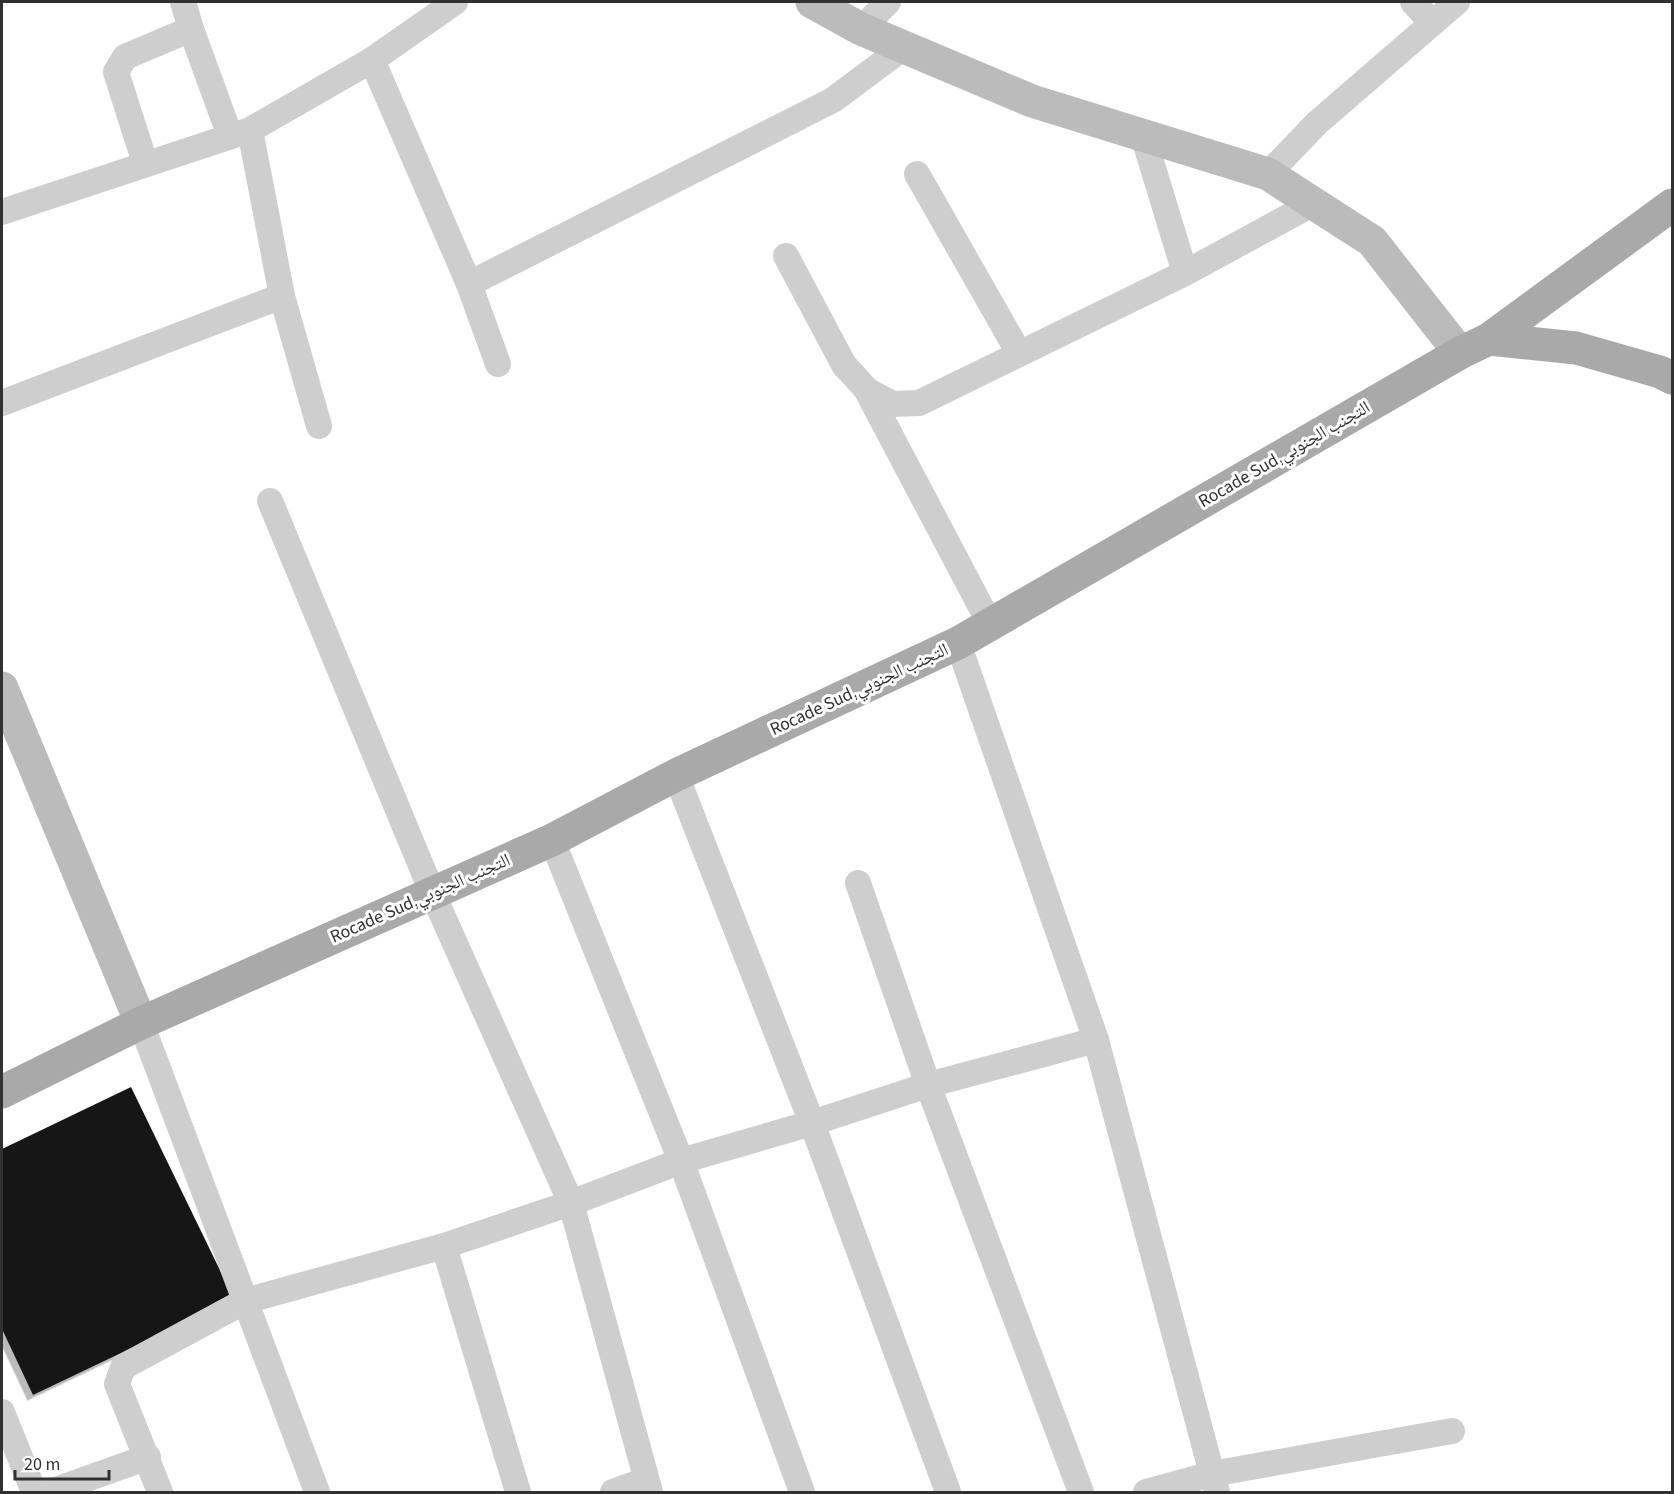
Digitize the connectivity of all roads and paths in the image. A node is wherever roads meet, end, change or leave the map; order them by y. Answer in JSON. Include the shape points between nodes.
{"nodes":[{"id":1,"x":183,"y":2,"type":"edge"},
{"id":2,"x":455,"y":2,"type":"edge"},
{"id":3,"x":812,"y":2,"type":"edge"},
{"id":4,"x":888,"y":2,"type":"edge"},
{"id":5,"x":1413,"y":2,"type":"edge"},
{"id":6,"x":1457,"y":2,"type":"edge"},
{"id":7,"x":1432,"y":23,"type":"junction"},
{"id":8,"x":861,"y":28,"type":"junction"},
{"id":9,"x":191,"y":29,"type":"junction"},
{"id":10,"x":904,"y":47,"type":"junction"},
{"id":11,"x":372,"y":60,"type":"junction"},
{"id":12,"x":240,"y":133,"type":"junction"},
{"id":13,"x":1143,"y":135,"type":"junction"},
{"id":14,"x":145,"y":164,"type":"junction"},
{"id":15,"x":917,"y":174,"type":"dead end"},
{"id":16,"x":1268,"y":174,"type":"junction"},
{"id":17,"x":1314,"y":203,"type":"junction"},
{"id":18,"x":1672,"y":205,"type":"edge"},
{"id":19,"x":2,"y":212,"type":"edge"},
{"id":20,"x":786,"y":256,"type":"dead end"},
{"id":21,"x":1185,"y":273,"type":"junction"},
{"id":22,"x":468,"y":284,"type":"junction"},
{"id":23,"x":282,"y":296,"type":"junction"},
{"id":24,"x":1489,"y":339,"type":"junction"},
{"id":25,"x":1460,"y":353,"type":"junction"},
{"id":26,"x":1019,"y":354,"type":"junction"},
{"id":27,"x":498,"y":364,"type":"dead end"},
{"id":28,"x":1672,"y":378,"type":"edge"},
{"id":29,"x":866,"y":389,"type":"junction"},
{"id":30,"x":2,"y":403,"type":"edge"},
{"id":31,"x":319,"y":426,"type":"dead end"},
{"id":32,"x":270,"y":501,"type":"dead end"},
{"id":33,"x":990,"y":624,"type":"junction"},
{"id":34,"x":958,"y":643,"type":"junction"},
{"id":35,"x":2,"y":688,"type":"edge"},
{"id":36,"x":676,"y":775,"type":"junction"},
{"id":37,"x":552,"y":840,"type":"junction"},
{"id":38,"x":858,"y":883,"type":"dead end"},
{"id":39,"x":432,"y":892,"type":"junction"},
{"id":40,"x":141,"y":1023,"type":"junction"},
{"id":41,"x":1096,"y":1040,"type":"junction"},
{"id":42,"x":928,"y":1085,"type":"junction"},
{"id":43,"x":2,"y":1092,"type":"edge"},
{"id":44,"x":812,"y":1123,"type":"junction"},
{"id":45,"x":681,"y":1161,"type":"junction"},
{"id":46,"x":571,"y":1203,"type":"junction"},
{"id":47,"x":444,"y":1246,"type":"junction"},
{"id":48,"x":245,"y":1301,"type":"junction"},
{"id":49,"x":2,"y":1412,"type":"edge"},
{"id":50,"x":1452,"y":1431,"type":"dead end"},
{"id":51,"x":148,"y":1456,"type":"junction"},
{"id":52,"x":1215,"y":1483,"type":"edge"},
{"id":53,"x":648,"y":1486,"type":"edge"},
{"id":54,"x":34,"y":1492,"type":"edge"},
{"id":55,"x":50,"y":1492,"type":"edge"},
{"id":56,"x":160,"y":1492,"type":"edge"},
{"id":57,"x":317,"y":1492,"type":"edge"},
{"id":58,"x":518,"y":1492,"type":"edge"},
{"id":59,"x":613,"y":1492,"type":"edge"},
{"id":60,"x":802,"y":1492,"type":"edge"},
{"id":61,"x":948,"y":1492,"type":"edge"},
{"id":62,"x":1081,"y":1492,"type":"edge"},
{"id":63,"x":1146,"y":1492,"type":"edge"}],
"edges":[{"from":1,"to":9,"type":"street"},
{"from":2,"to":11,"type":"street"},
{"from":3,"to":8,"type":"street"},
{"from":4,"to":8,"type":"street"},
{"from":5,"to":7,"type":"street"},
{"from":6,"to":7,"type":"street"},
{"from":7,"to":16,"type":"street","via":[[1317,123]]},
{"from":8,"to":10,"type":"street"},
{"from":9,"to":12,"type":"street"},
{"from":9,"to":14,"type":"street","via":[[125,57],[116,72]]},
{"from":10,"to":13,"type":"street","via":[[1032,101]]},
{"from":10,"to":22,"type":"street","via":[[833,100]]},
{"from":11,"to":12,"type":"street"},
{"from":11,"to":22,"type":"street"},
{"from":12,"to":14,"type":"street"},
{"from":12,"to":23,"type":"street"},
{"from":13,"to":16,"type":"street"},
{"from":13,"to":21,"type":"street"},
{"from":14,"to":19,"type":"street"},
{"from":15,"to":26,"type":"street"},
{"from":16,"to":17,"type":"street"},
{"from":17,"to":21,"type":"street"},
{"from":17,"to":25,"type":"street","via":[[1372,241]]},
{"from":18,"to":24,"type":"main road","name":"Rocade Sud,التجنب الجنوبي"},
{"from":20,"to":29,"type":"street","via":[[844,365]]},
{"from":21,"to":26,"type":"street"},
{"from":22,"to":27,"type":"street"},
{"from":23,"to":30,"type":"street"},
{"from":23,"to":31,"type":"street"},
{"from":24,"to":25,"type":"main road","name":"Rocade Sud,التجنب الجنوبي"},
{"from":24,"to":28,"type":"main road","via":[[1576,348]]},
{"from":25,"to":33,"type":"main road","name":"Rocade Sud,التجنب الجنوبي"},
{"from":26,"to":29,"type":"street","via":[[919,403],[893,404]]},
{"from":29,"to":33,"type":"street"},
{"from":32,"to":39,"type":"street"},
{"from":33,"to":34,"type":"main road","name":"Rocade Sud,التجنب الجنوبي"},
{"from":34,"to":36,"type":"main road","name":"Rocade Sud,التجنب الجنوبي"},
{"from":34,"to":41,"type":"street"},
{"from":35,"to":40,"type":"street"},
{"from":36,"to":37,"type":"main road","name":"Rocade Sud,التجنب الجنوبي"},
{"from":36,"to":44,"type":"street"},
{"from":37,"to":39,"type":"main road","name":"Rocade Sud,التجنب الجنوبي"},
{"from":37,"to":45,"type":"street"},
{"from":38,"to":42,"type":"street"},
{"from":39,"to":40,"type":"main road","name":"Rocade Sud,التجنب الجنوبي"},
{"from":39,"to":46,"type":"street"},
{"from":40,"to":43,"type":"main road","name":"Rocade Sud,التجنب الجنوبي"},
{"from":40,"to":48,"type":"street"},
{"from":41,"to":42,"type":"street"},
{"from":41,"to":52,"type":"street"},
{"from":42,"to":44,"type":"street"},
{"from":42,"to":62,"type":"street"},
{"from":44,"to":45,"type":"street"},
{"from":44,"to":61,"type":"street"},
{"from":45,"to":46,"type":"street"},
{"from":45,"to":60,"type":"street"},
{"from":46,"to":47,"type":"street"},
{"from":46,"to":53,"type":"street"},
{"from":47,"to":48,"type":"street"},
{"from":47,"to":58,"type":"street"},
{"from":48,"to":51,"type":"street","via":[[123,1367],[117,1384]]},
{"from":48,"to":57,"type":"street"},
{"from":49,"to":54,"type":"street"},
{"from":50,"to":52,"type":"street"},
{"from":51,"to":55,"type":"street"},
{"from":51,"to":56,"type":"street"},
{"from":52,"to":63,"type":"street"},
{"from":53,"to":59,"type":"street"}]}
